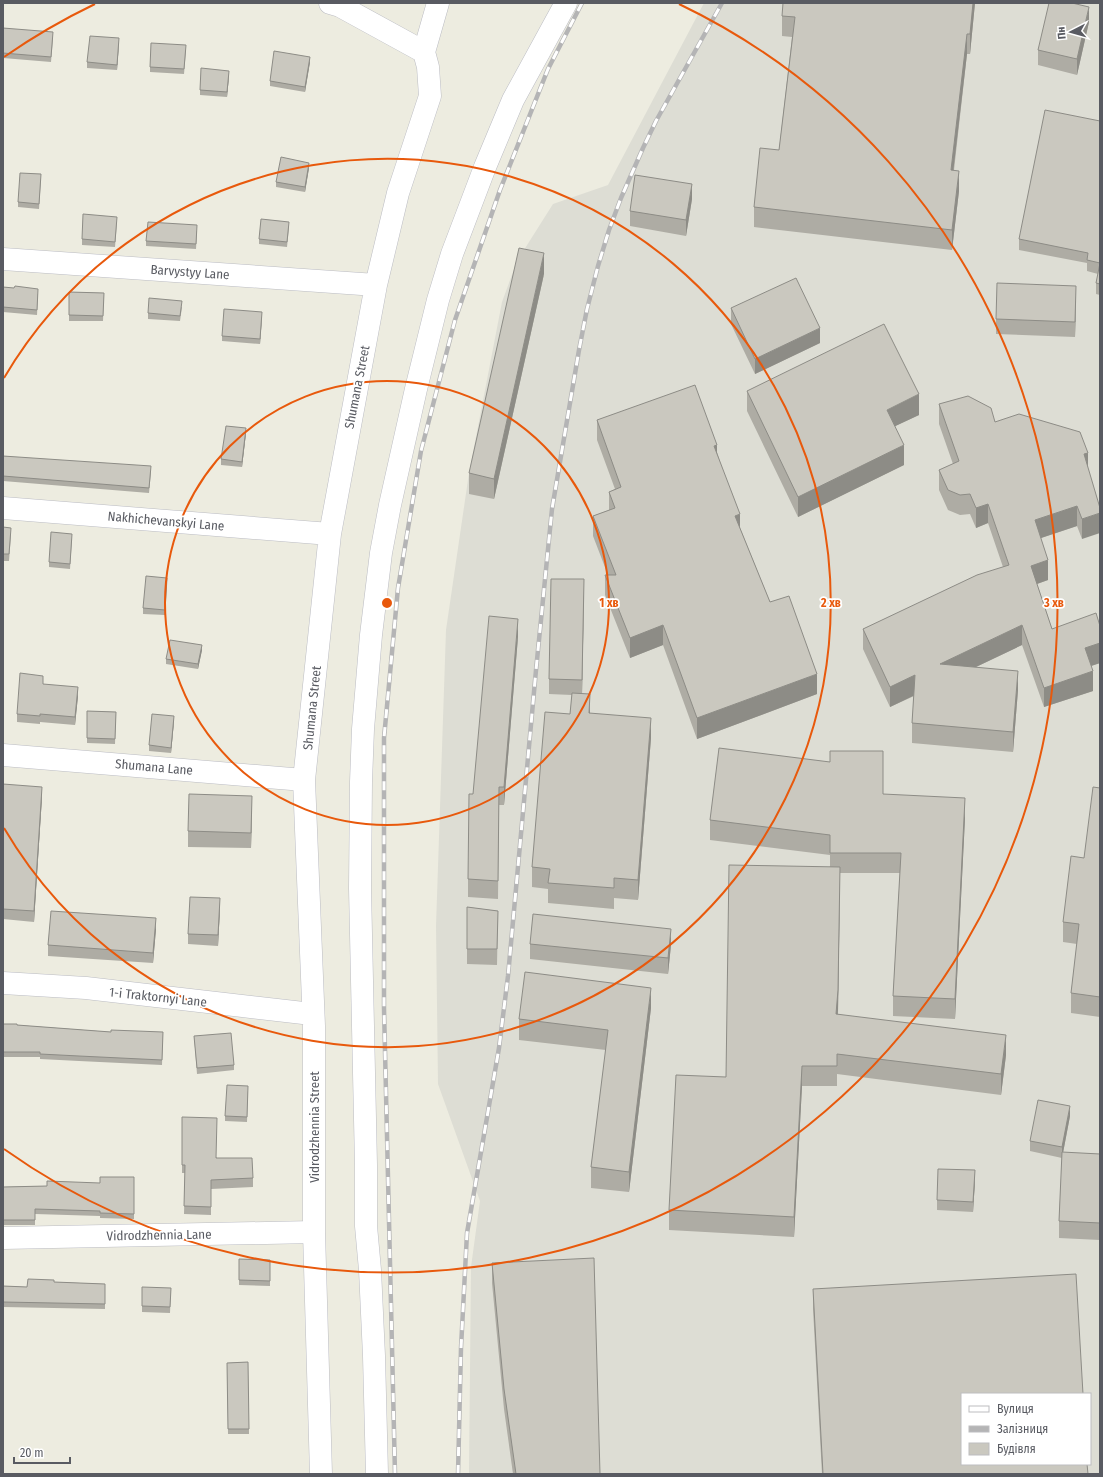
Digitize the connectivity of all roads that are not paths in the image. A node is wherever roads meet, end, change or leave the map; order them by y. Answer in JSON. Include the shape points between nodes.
{"nodes":[{"id":1,"x":330,"y":3,"type":"edge"},
{"id":2,"x":438,"y":3,"type":"edge"},
{"id":3,"x":566,"y":3,"type":"edge"},
{"id":4,"x":424,"y":52,"type":"junction"},
{"id":5,"x":3,"y":259,"type":"edge"},
{"id":6,"x":376,"y":285,"type":"junction"},
{"id":7,"x":3,"y":508,"type":"edge"},
{"id":8,"x":330,"y":534,"type":"junction"},
{"id":9,"x":3,"y":755,"type":"edge"},
{"id":10,"x":304,"y":780,"type":"junction"},
{"id":11,"x":3,"y":983,"type":"edge"},
{"id":12,"x":312,"y":1014,"type":"junction"},
{"id":13,"x":314,"y":1232,"type":"junction"},
{"id":14,"x":3,"y":1238,"type":"edge"},
{"id":15,"x":321,"y":1474,"type":"edge"},
{"id":16,"x":377,"y":1474,"type":"edge"}],
"edges":[{"from":1,"to":4,"type":"street"},
{"from":2,"to":4,"type":"street","name":"Shumana Street"},
{"from":3,"to":16,"type":"street","via":[[510,107],[450,261],[436,307],[407,427],[390,505],[375,595],[363,729],[360,842],[366,1226],[374,1356]]},
{"from":4,"to":6,"type":"street","name":"Shumana Street","via":[[430,96],[398,193]]},
{"from":5,"to":6,"type":"street","name":"Barvystyy Lane"},
{"from":6,"to":8,"type":"street","name":"Shumana Street"},
{"from":7,"to":8,"type":"street","name":"Nakhichevanskyi Lane"},
{"from":8,"to":10,"type":"street","name":"Shumana Street"},
{"from":9,"to":10,"type":"street","name":"Shumana Lane"},
{"from":10,"to":12,"type":"street","name":"Vidrodzhennia Street"},
{"from":11,"to":12,"type":"street","name":"1-i Traktornyi Lane","via":[[86,988]]},
{"from":12,"to":13,"type":"street","name":"Vidrodzhennia Street"},
{"from":13,"to":14,"type":"street","name":"Vidrodzhennia Lane"},
{"from":13,"to":15,"type":"street","name":"Vidrodzhennia Street"}]}
